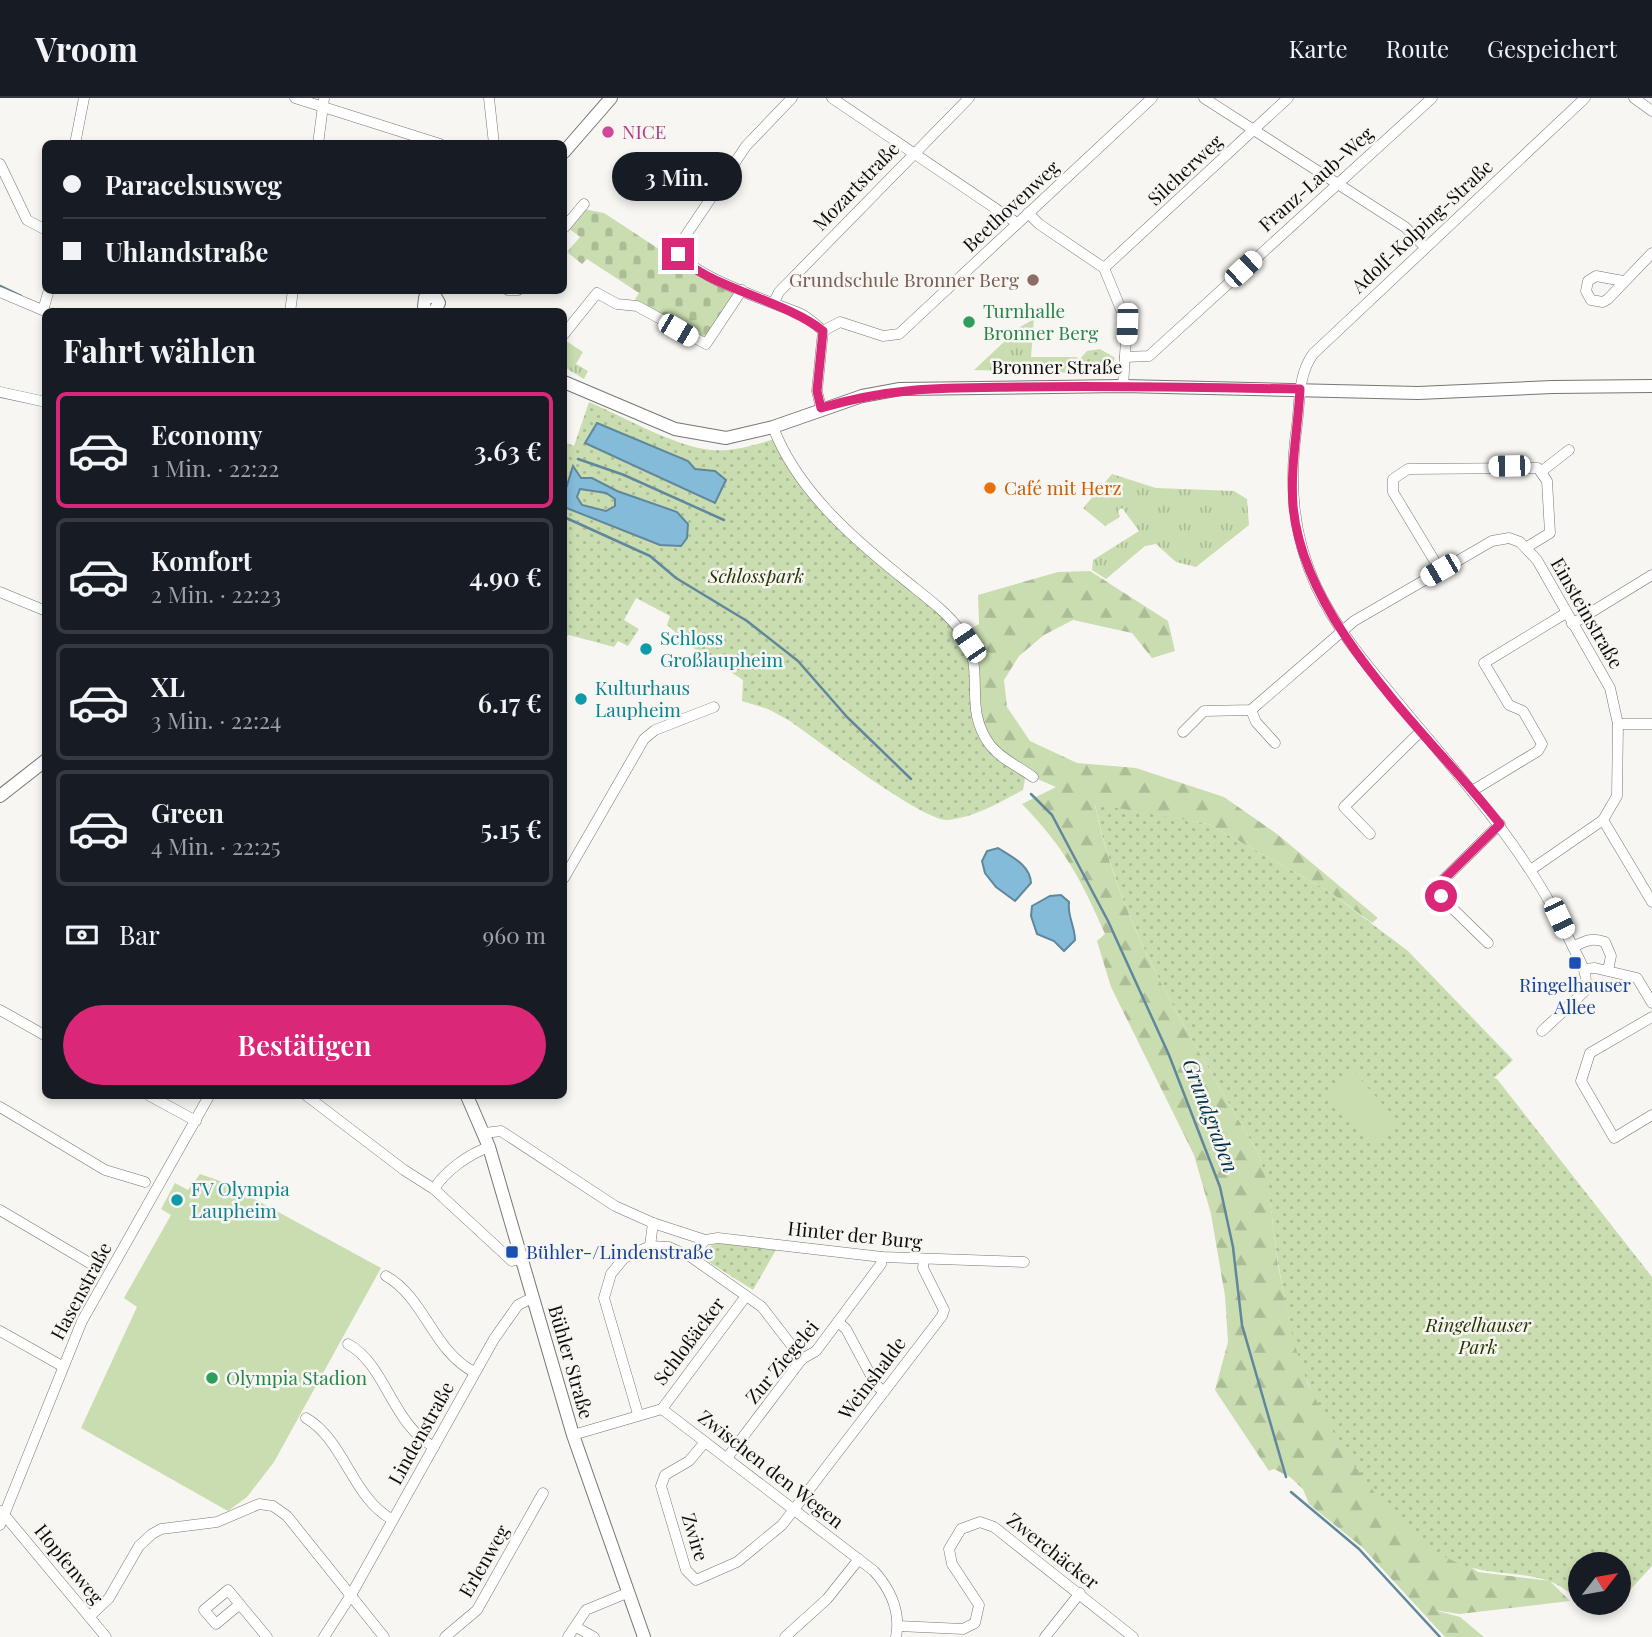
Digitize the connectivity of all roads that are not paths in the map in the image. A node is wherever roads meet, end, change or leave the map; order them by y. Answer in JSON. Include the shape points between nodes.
{"nodes":[{"id":1,"x":84,"y":98,"type":"edge"},
{"id":2,"x":295,"y":98,"type":"edge"},
{"id":3,"x":489,"y":98,"type":"edge"},
{"id":4,"x":611,"y":98,"type":"edge"},
{"id":5,"x":792,"y":98,"type":"edge"},
{"id":6,"x":832,"y":98,"type":"edge"},
{"id":7,"x":969,"y":98,"type":"edge"},
{"id":8,"x":1152,"y":98,"type":"edge"},
{"id":9,"x":1204,"y":98,"type":"edge"},
{"id":10,"x":1288,"y":98,"type":"edge"},
{"id":11,"x":1432,"y":98,"type":"edge"},
{"id":12,"x":1585,"y":98,"type":"edge"},
{"id":13,"x":1634,"y":98,"type":"edge"},
{"id":14,"x":323,"y":102,"type":"edge"},
{"id":15,"x":1652,"y":111,"type":"edge"},
{"id":16,"x":1255,"y":129,"type":"junction"},
{"id":17,"x":76,"y":140,"type":"edge"},
{"id":18,"x":318,"y":140,"type":"edge"},
{"id":19,"x":429,"y":140,"type":"edge"},
{"id":20,"x":494,"y":140,"type":"edge"},
{"id":21,"x":567,"y":149,"type":"edge"},
{"id":22,"x":913,"y":152,"type":"junction"},
{"id":23,"x":0,"y":164,"type":"edge"},
{"id":24,"x":1337,"y":183,"type":"junction"},
{"id":25,"x":583,"y":204,"type":"dead end"},
{"id":26,"x":1028,"y":213,"type":"junction"},
{"id":27,"x":1017,"y":223,"type":"junction"},
{"id":28,"x":567,"y":224,"type":"edge"},
{"id":29,"x":42,"y":228,"type":"edge"},
{"id":30,"x":1425,"y":247,"type":"junction"},
{"id":31,"x":1652,"y":253,"type":"edge"},
{"id":32,"x":1104,"y":268,"type":"junction"},
{"id":33,"x":1623,"y":281,"type":"dead end"},
{"id":34,"x":742,"y":290,"type":"junction"},
{"id":35,"x":0,"y":292,"type":"edge"},
{"id":36,"x":774,"y":302,"type":"junction"},
{"id":37,"x":42,"y":310,"type":"edge"},
{"id":38,"x":567,"y":330,"type":"edge"},
{"id":39,"x":823,"y":331,"type":"junction"},
{"id":40,"x":1125,"y":357,"type":"junction"},
{"id":41,"x":567,"y":383,"type":"edge"},
{"id":42,"x":1124,"y":386,"type":"junction"},
{"id":43,"x":1652,"y":386,"type":"edge"},
{"id":44,"x":1300,"y":389,"type":"junction"},
{"id":45,"x":0,"y":392,"type":"edge"},
{"id":46,"x":42,"y":401,"type":"edge"},
{"id":47,"x":821,"y":408,"type":"junction"},
{"id":48,"x":773,"y":427,"type":"junction"},
{"id":49,"x":1569,"y":450,"type":"dead end"},
{"id":50,"x":1542,"y":471,"type":"junction"},
{"id":51,"x":1527,"y":547,"type":"junction"},
{"id":52,"x":1440,"y":570,"type":"junction"},
{"id":53,"x":1651,"y":578,"type":"edge"},
{"id":54,"x":0,"y":592,"type":"edge"},
{"id":55,"x":42,"y":609,"type":"edge"},
{"id":56,"x":1566,"y":613,"type":"junction"},
{"id":57,"x":1572,"y":624,"type":"junction"},
{"id":58,"x":1341,"y":630,"type":"junction"},
{"id":59,"x":714,"y":708,"type":"dead end"},
{"id":60,"x":1251,"y":710,"type":"junction"},
{"id":61,"x":1618,"y":724,"type":"junction"},
{"id":62,"x":1652,"y":724,"type":"edge"},
{"id":63,"x":1422,"y":730,"type":"junction"},
{"id":64,"x":1183,"y":732,"type":"dead end"},
{"id":65,"x":1275,"y":743,"type":"dead end"},
{"id":66,"x":42,"y":763,"type":"edge"},
{"id":67,"x":1032,"y":776,"type":"dead end"},
{"id":68,"x":1472,"y":791,"type":"junction"},
{"id":69,"x":0,"y":796,"type":"edge"},
{"id":70,"x":1603,"y":820,"type":"junction"},
{"id":71,"x":1500,"y":824,"type":"junction"},
{"id":72,"x":1370,"y":834,"type":"dead end"},
{"id":73,"x":1532,"y":869,"type":"junction"},
{"id":74,"x":567,"y":873,"type":"edge"},
{"id":75,"x":1652,"y":902,"type":"edge"},
{"id":76,"x":1488,"y":943,"type":"dead end"},
{"id":77,"x":1573,"y":947,"type":"junction"},
{"id":78,"x":1584,"y":969,"type":"junction"},
{"id":79,"x":1608,"y":970,"type":"junction"},
{"id":80,"x":1652,"y":1003,"type":"edge"},
{"id":81,"x":0,"y":1010,"type":"edge"},
{"id":82,"x":1652,"y":1017,"type":"edge"},
{"id":83,"x":1542,"y":1031,"type":"dead end"},
{"id":84,"x":42,"y":1034,"type":"edge"},
{"id":85,"x":156,"y":1099,"type":"edge"},
{"id":86,"x":208,"y":1099,"type":"edge"},
{"id":87,"x":311,"y":1099,"type":"edge"},
{"id":88,"x":469,"y":1099,"type":"edge"},
{"id":89,"x":0,"y":1107,"type":"edge"},
{"id":90,"x":1652,"y":1115,"type":"edge"},
{"id":91,"x":197,"y":1121,"type":"junction"},
{"id":92,"x":485,"y":1133,"type":"junction"},
{"id":93,"x":489,"y":1147,"type":"junction"},
{"id":94,"x":145,"y":1182,"type":"dead end"},
{"id":95,"x":434,"y":1189,"type":"junction"},
{"id":96,"x":0,"y":1210,"type":"edge"},
{"id":97,"x":653,"y":1223,"type":"junction"},
{"id":98,"x":705,"y":1240,"type":"junction"},
{"id":99,"x":650,"y":1246,"type":"junction"},
{"id":100,"x":691,"y":1256,"type":"junction"},
{"id":101,"x":882,"y":1257,"type":"junction"},
{"id":102,"x":520,"y":1259,"type":"junction"},
{"id":103,"x":923,"y":1260,"type":"junction"},
{"id":104,"x":1024,"y":1262,"type":"dead end"},
{"id":105,"x":98,"y":1268,"type":"dead end"},
{"id":106,"x":386,"y":1276,"type":"dead end"},
{"id":107,"x":746,"y":1296,"type":"junction"},
{"id":108,"x":532,"y":1298,"type":"junction"},
{"id":109,"x":838,"y":1322,"type":"junction"},
{"id":110,"x":0,"y":1331,"type":"edge"},
{"id":111,"x":348,"y":1344,"type":"dead end"},
{"id":112,"x":802,"y":1359,"type":"junction"},
{"id":113,"x":62,"y":1366,"type":"junction"},
{"id":114,"x":474,"y":1372,"type":"junction"},
{"id":115,"x":884,"y":1392,"type":"junction"},
{"id":116,"x":662,"y":1409,"type":"junction"},
{"id":117,"x":638,"y":1414,"type":"junction"},
{"id":118,"x":306,"y":1418,"type":"dead end"},
{"id":119,"x":573,"y":1435,"type":"junction"},
{"id":120,"x":705,"y":1442,"type":"junction"},
{"id":121,"x":434,"y":1447,"type":"junction"},
{"id":122,"x":727,"y":1458,"type":"junction"},
{"id":123,"x":543,"y":1493,"type":"dead end"},
{"id":124,"x":794,"y":1510,"type":"junction"},
{"id":125,"x":2,"y":1512,"type":"edge"},
{"id":126,"x":393,"y":1520,"type":"junction"},
{"id":127,"x":0,"y":1525,"type":"edge"},
{"id":128,"x":859,"y":1559,"type":"junction"},
{"id":129,"x":627,"y":1593,"type":"junction"},
{"id":130,"x":1080,"y":1593,"type":"junction"},
{"id":131,"x":351,"y":1595,"type":"junction"},
{"id":132,"x":240,"y":1604,"type":"dead end"},
{"id":133,"x":89,"y":1617,"type":"junction"},
{"id":134,"x":576,"y":1627,"type":"junction"},
{"id":135,"x":897,"y":1632,"type":"edge"},
{"id":136,"x":106,"y":1637,"type":"edge"},
{"id":137,"x":267,"y":1637,"type":"edge"},
{"id":138,"x":324,"y":1637,"type":"edge"},
{"id":139,"x":384,"y":1637,"type":"edge"},
{"id":140,"x":445,"y":1637,"type":"edge"},
{"id":141,"x":568,"y":1637,"type":"edge"},
{"id":142,"x":594,"y":1637,"type":"edge"},
{"id":143,"x":644,"y":1637,"type":"edge"},
{"id":144,"x":785,"y":1637,"type":"edge"},
{"id":145,"x":1045,"y":1637,"type":"edge"},
{"id":146,"x":1132,"y":1637,"type":"edge"}],
"edges":[{"from":1,"to":17,"type":"street"},
{"from":2,"to":14,"type":"street"},
{"from":3,"to":20,"type":"street"},
{"from":4,"to":21,"type":"street"},
{"from":5,"to":34,"type":"street","via":[[746,146],[679,242],[678,254],[706,275]]},
{"from":6,"to":22,"type":"street"},
{"from":7,"to":22,"type":"street","name":"Mozartstraße"},
{"from":8,"to":26,"type":"street","name":"Beethovenweg"},
{"from":9,"to":16,"type":"street"},
{"from":10,"to":16,"type":"street","name":"Silcherweg"},
{"from":11,"to":24,"type":"street","name":"Franz-Laub-Weg"},
{"from":12,"to":30,"type":"street","name":"Adolf-Kolping-Straße"},
{"from":13,"to":15,"type":"street"},
{"from":14,"to":18,"type":"street"},
{"from":14,"to":19,"type":"street"},
{"from":16,"to":24,"type":"street"},
{"from":16,"to":32,"type":"street","name":"Silcherweg"},
{"from":22,"to":27,"type":"street"},
{"from":22,"to":36,"type":"street","name":"Mozartstraße"},
{"from":23,"to":29,"type":"street","via":[[27,220]]},
{"from":24,"to":30,"type":"street","via":[[1405,227]]},
{"from":24,"to":40,"type":"street","name":"Franz-Laub-Weg","via":[[1149,356]]},
{"from":25,"to":28,"type":"street"},
{"from":26,"to":27,"type":"street","name":"Beethovenweg"},
{"from":26,"to":32,"type":"street"},
{"from":27,"to":39,"type":"street","name":"Beethovenweg","via":[[899,334],[892,337],[840,321]]},
{"from":30,"to":44,"type":"street","name":"Adolf-Kolping-Straße","via":[[1312,354]]},
{"from":31,"to":33,"type":"street"},
{"from":32,"to":40,"type":"street","via":[[1125,313]]},
{"from":34,"to":36,"type":"street"},
{"from":34,"to":38,"type":"street","via":[[706,344],[636,306],[617,304],[597,293]]},
{"from":35,"to":37,"type":"street"},
{"from":36,"to":39,"type":"street","via":[[805,316]]},
{"from":39,"to":47,"type":"street","via":[[817,391]]},
{"from":40,"to":42,"type":"street"},
{"from":41,"to":48,"type":"street","name":"Bronner Straße","via":[[699,436],[726,438]]},
{"from":42,"to":44,"type":"street","name":"Bronner Straße"},
{"from":42,"to":47,"type":"street","name":"Bronner Straße","via":[[900,389]]},
{"from":43,"to":44,"type":"street","name":"Bronner Straße","via":[[1418,393]]},
{"from":44,"to":58,"type":"street","via":[[1292,463],[1296,524],[1313,578]]},
{"from":45,"to":46,"type":"street"},
{"from":47,"to":48,"type":"street","name":"Bronner Straße"},
{"from":48,"to":67,"type":"street","via":[[785,455],[836,520],[959,629],[976,663],[973,694],[980,728],[1001,757]]},
{"from":49,"to":50,"type":"street"},
{"from":50,"to":51,"type":"street","via":[[1547,481],[1550,533]]},
{"from":50,"to":52,"type":"street","via":[[1531,466],[1408,469],[1393,479],[1393,492]]},
{"from":51,"to":52,"type":"street","name":"Einsteinstraße","via":[[1501,538]]},
{"from":51,"to":56,"type":"street","name":"Einsteinstraße"},
{"from":52,"to":58,"type":"street","name":"Einsteinstraße"},
{"from":53,"to":57,"type":"street"},
{"from":54,"to":55,"type":"street"},
{"from":56,"to":57,"type":"street","name":"Einsteinstraße"},
{"from":56,"to":68,"type":"street","via":[[1484,663],[1510,705],[1523,710],[1542,744],[1538,751]]},
{"from":57,"to":61,"type":"street","name":"Einsteinstraße","via":[[1610,688]]},
{"from":58,"to":60,"type":"street","name":"Einsteinstraße"},
{"from":58,"to":63,"type":"street"},
{"from":59,"to":74,"type":"street","via":[[655,730],[644,739]]},
{"from":60,"to":64,"type":"street","via":[[1204,711]]},
{"from":60,"to":65,"type":"street"},
{"from":61,"to":62,"type":"street"},
{"from":61,"to":70,"type":"street","name":"Einsteinstraße","via":[[1617,796]]},
{"from":63,"to":68,"type":"street"},
{"from":63,"to":72,"type":"street","via":[[1343,807]]},
{"from":66,"to":69,"type":"street"},
{"from":68,"to":71,"type":"street"},
{"from":70,"to":73,"type":"street"},
{"from":70,"to":75,"type":"street"},
{"from":71,"to":73,"type":"street"},
{"from":71,"to":76,"type":"street","via":[[1439,889]]},
{"from":73,"to":77,"type":"street"},
{"from":77,"to":78,"type":"street"},
{"from":77,"to":79,"type":"street","via":[[1587,940],[1605,942],[1611,956]]},
{"from":78,"to":79,"type":"street"},
{"from":78,"to":83,"type":"street","via":[[1584,992]]},
{"from":79,"to":80,"type":"street","via":[[1637,978]]},
{"from":81,"to":84,"type":"street"},
{"from":82,"to":90,"type":"street","via":[[1590,1053],[1581,1081],[1614,1138]]},
{"from":85,"to":91,"type":"street"},
{"from":86,"to":91,"type":"street","name":"Hasenstraße"},
{"from":87,"to":95,"type":"street"},
{"from":88,"to":92,"type":"street","name":"Bühler Straße"},
{"from":89,"to":94,"type":"street","via":[[105,1170]]},
{"from":91,"to":113,"type":"street","name":"Hasenstraße","via":[[82,1321]]},
{"from":92,"to":93,"type":"street","name":"Bühler Straße"},
{"from":92,"to":97,"type":"street","name":"Hinter der Burg","via":[[501,1131],[590,1192]]},
{"from":93,"to":95,"type":"street","via":[[440,1179]]},
{"from":93,"to":102,"type":"street","name":"Bühler Straße"},
{"from":95,"to":102,"type":"street","via":[[512,1261]]},
{"from":96,"to":105,"type":"street"},
{"from":97,"to":98,"type":"street","name":"Hinter der Burg"},
{"from":97,"to":99,"type":"street"},
{"from":98,"to":100,"type":"street"},
{"from":98,"to":101,"type":"street","name":"Hinter der Burg"},
{"from":99,"to":100,"type":"street","name":"Schloßäcker"},
{"from":99,"to":117,"type":"street","name":"Schloßäcker","via":[[617,1265],[604,1298]]},
{"from":100,"to":107,"type":"street","name":"Schloßäcker"},
{"from":101,"to":103,"type":"street","name":"Hinter der Burg"},
{"from":101,"to":109,"type":"street","name":"Zur Ziegelei"},
{"from":102,"to":108,"type":"street","name":"Bühler Straße"},
{"from":103,"to":104,"type":"street","name":"Hinter der Burg"},
{"from":103,"to":115,"type":"street","name":"Weinshalde","via":[[943,1310]]},
{"from":106,"to":114,"type":"street","via":[[404,1290],[458,1364]]},
{"from":107,"to":112,"type":"street","name":"Schloßäcker","via":[[774,1320]]},
{"from":107,"to":116,"type":"street","name":"Schloßäcker"},
{"from":108,"to":114,"type":"street","name":"Lindenstraße","via":[[518,1305]]},
{"from":108,"to":119,"type":"street","name":"Bühler Straße"},
{"from":109,"to":112,"type":"street","name":"Zur Ziegelei","via":[[816,1351]]},
{"from":109,"to":115,"type":"street","name":"Zur Ziegelei"},
{"from":110,"to":113,"type":"street"},
{"from":111,"to":121,"type":"street","via":[[363,1356],[409,1427]]},
{"from":112,"to":122,"type":"street","name":"Zur Ziegelei"},
{"from":113,"to":125,"type":"street","name":"Hasenstraße"},
{"from":114,"to":121,"type":"street","name":"Lindenstraße"},
{"from":115,"to":124,"type":"street","name":"Weinshalde"},
{"from":116,"to":117,"type":"street"},
{"from":116,"to":120,"type":"street","name":"Zwischen den Wegen"},
{"from":117,"to":119,"type":"street"},
{"from":118,"to":126,"type":"street","via":[[325,1436],[373,1506]]},
{"from":119,"to":129,"type":"street","name":"Bühler Straße"},
{"from":120,"to":122,"type":"street","name":"Zwischen den Wegen"},
{"from":120,"to":124,"type":"street","name":"Zwire","via":[[689,1461],[662,1478],[688,1576],[700,1579],[737,1562],[766,1541]]},
{"from":121,"to":126,"type":"street","name":"Lindenstraße"},
{"from":122,"to":124,"type":"street","name":"Zwischen den Wegen"},
{"from":123,"to":140,"type":"street","name":"Erlenweg","via":[[477,1610]]},
{"from":124,"to":128,"type":"street","name":"Zwischen den Wegen"},
{"from":125,"to":127,"type":"street","name":"Hasenstraße"},
{"from":125,"to":133,"type":"street","name":"Hopfenweg"},
{"from":126,"to":131,"type":"street","name":"Lindenstraße"},
{"from":128,"to":135,"type":"street","name":"Zwischen den Wegen","via":[[884,1582],[896,1609]]},
{"from":128,"to":144,"type":"street","via":[[827,1599]]},
{"from":129,"to":134,"type":"street","via":[[586,1610]]},
{"from":129,"to":143,"type":"street","name":"Bühler Straße"},
{"from":130,"to":135,"type":"street","name":"Zwerchäcker","via":[[994,1527],[974,1522],[954,1537],[949,1556],[979,1605],[975,1623],[963,1629]]},
{"from":130,"to":145,"type":"street"},
{"from":130,"to":146,"type":"street","name":"Zwerchäcker"},
{"from":131,"to":133,"type":"street","via":[[280,1509],[259,1504],[216,1522],[152,1534],[139,1546],[109,1598]]},
{"from":131,"to":138,"type":"street"},
{"from":131,"to":139,"type":"street"},
{"from":132,"to":137,"type":"street"},
{"from":133,"to":136,"type":"street","name":"Hopfenweg"},
{"from":134,"to":141,"type":"street"},
{"from":134,"to":142,"type":"street"}]}
